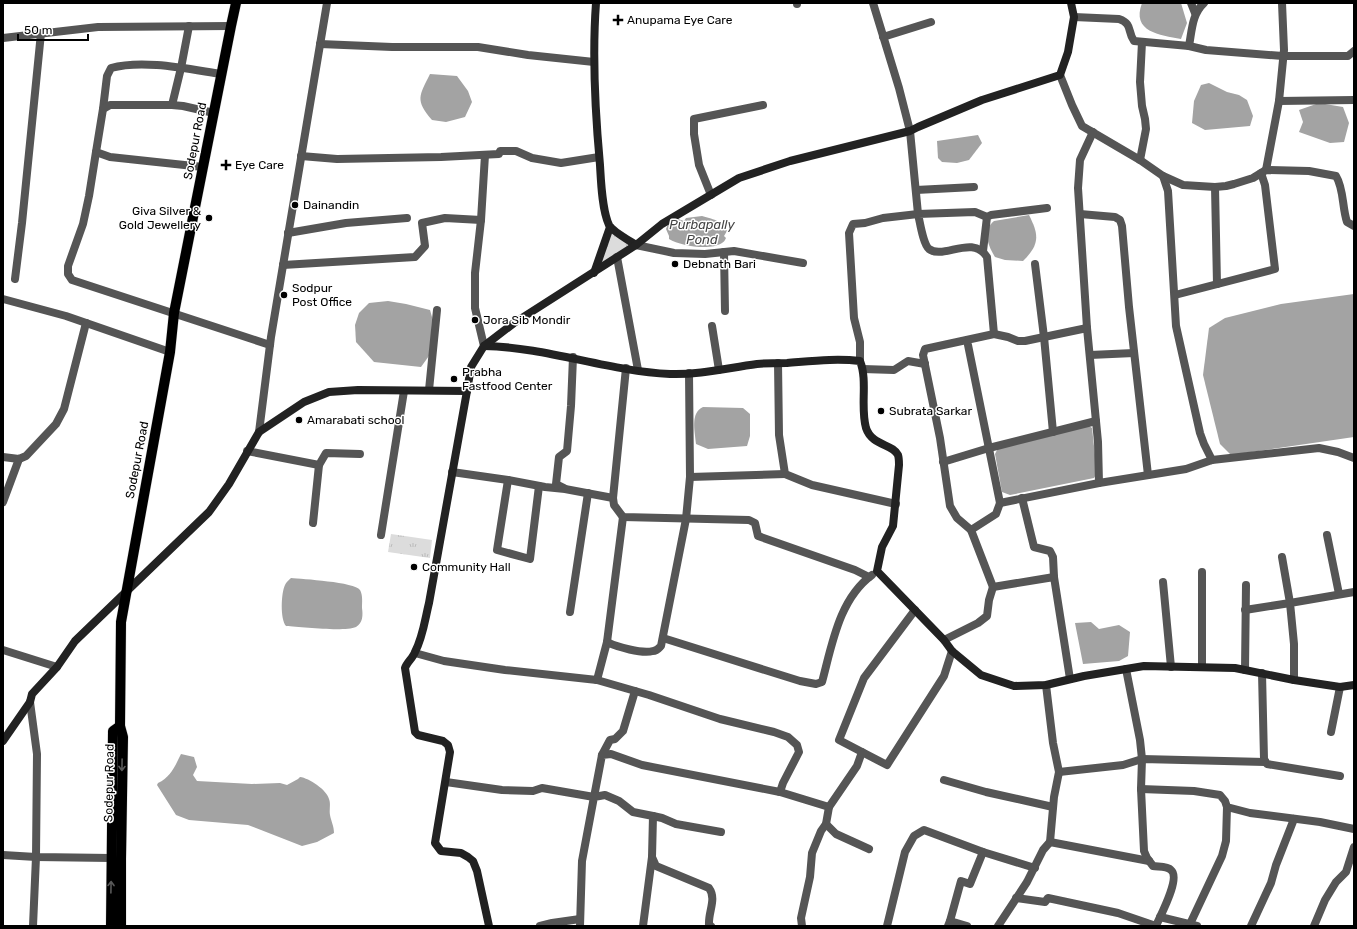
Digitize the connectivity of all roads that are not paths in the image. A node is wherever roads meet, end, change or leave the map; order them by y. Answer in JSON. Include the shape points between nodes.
{"nodes":[{"id":1,"x":236,"y":3,"type":"edge"},
{"id":2,"x":326,"y":3,"type":"edge"},
{"id":3,"x":596,"y":3,"type":"edge"},
{"id":4,"x":873,"y":3,"type":"edge"},
{"id":5,"x":1070,"y":3,"type":"edge"},
{"id":6,"x":1191,"y":3,"type":"edge"},
{"id":7,"x":1204,"y":3,"type":"edge"},
{"id":8,"x":1282,"y":3,"type":"edge"},
{"id":9,"x":1195,"y":13,"type":"junction"},
{"id":10,"x":1074,"y":17,"type":"junction"},
{"id":11,"x":931,"y":22,"type":"dead end"},
{"id":12,"x":189,"y":26,"type":"junction"},
{"id":13,"x":231,"y":26,"type":"junction"},
{"id":14,"x":41,"y":33,"type":"junction"},
{"id":15,"x":883,"y":37,"type":"junction"},
{"id":16,"x":3,"y":38,"type":"edge"},
{"id":17,"x":1142,"y":42,"type":"junction"},
{"id":18,"x":320,"y":44,"type":"junction"},
{"id":19,"x":1189,"y":46,"type":"junction"},
{"id":20,"x":1354,"y":51,"type":"edge"},
{"id":21,"x":1284,"y":56,"type":"junction"},
{"id":22,"x":594,"y":62,"type":"junction"},
{"id":23,"x":181,"y":68,"type":"junction"},
{"id":24,"x":221,"y":74,"type":"junction"},
{"id":25,"x":1060,"y":75,"type":"junction"},
{"id":26,"x":1354,"y":100,"type":"edge"},
{"id":27,"x":1279,"y":101,"type":"junction"},
{"id":28,"x":172,"y":105,"type":"junction"},
{"id":29,"x":763,"y":105,"type":"dead end"},
{"id":30,"x":103,"y":109,"type":"junction"},
{"id":31,"x":214,"y":113,"type":"junction"},
{"id":32,"x":910,"y":131,"type":"junction"},
{"id":33,"x":1093,"y":132,"type":"junction"},
{"id":34,"x":96,"y":152,"type":"junction"},
{"id":35,"x":485,"y":155,"type":"junction"},
{"id":36,"x":301,"y":156,"type":"junction"},
{"id":37,"x":599,"y":157,"type":"junction"},
{"id":38,"x":1140,"y":160,"type":"junction"},
{"id":39,"x":203,"y":167,"type":"junction"},
{"id":40,"x":1263,"y":171,"type":"junction"},
{"id":41,"x":1163,"y":176,"type":"junction"},
{"id":42,"x":974,"y":187,"type":"dead end"},
{"id":43,"x":1215,"y":187,"type":"junction"},
{"id":44,"x":916,"y":190,"type":"junction"},
{"id":45,"x":711,"y":195,"type":"junction"},
{"id":46,"x":1047,"y":208,"type":"dead end"},
{"id":47,"x":918,"y":214,"type":"junction"},
{"id":48,"x":1080,"y":214,"type":"junction"},
{"id":49,"x":986,"y":217,"type":"junction"},
{"id":50,"x":407,"y":218,"type":"dead end"},
{"id":51,"x":481,"y":220,"type":"junction"},
{"id":52,"x":1354,"y":226,"type":"edge"},
{"id":53,"x":610,"y":227,"type":"junction"},
{"id":54,"x":288,"y":233,"type":"junction"},
{"id":55,"x":636,"y":245,"type":"junction"},
{"id":56,"x":983,"y":251,"type":"junction"},
{"id":57,"x":724,"y":252,"type":"junction"},
{"id":58,"x":617,"y":257,"type":"junction"},
{"id":59,"x":803,"y":263,"type":"dead end"},
{"id":60,"x":1035,"y":264,"type":"dead end"},
{"id":61,"x":283,"y":265,"type":"junction"},
{"id":62,"x":594,"y":273,"type":"junction"},
{"id":63,"x":15,"y":279,"type":"dead end"},
{"id":64,"x":1217,"y":284,"type":"junction"},
{"id":65,"x":1175,"y":295,"type":"junction"},
{"id":66,"x":3,"y":300,"type":"edge"},
{"id":67,"x":437,"y":310,"type":"dead end"},
{"id":68,"x":725,"y":312,"type":"dead end"},
{"id":69,"x":174,"y":313,"type":"junction"},
{"id":70,"x":86,"y":324,"type":"junction"},
{"id":71,"x":712,"y":326,"type":"dead end"},
{"id":72,"x":1087,"y":328,"type":"junction"},
{"id":73,"x":994,"y":334,"type":"junction"},
{"id":74,"x":1044,"y":338,"type":"junction"},
{"id":75,"x":966,"y":340,"type":"junction"},
{"id":76,"x":270,"y":345,"type":"junction"},
{"id":77,"x":484,"y":346,"type":"junction"},
{"id":78,"x":170,"y":352,"type":"junction"},
{"id":79,"x":1134,"y":353,"type":"junction"},
{"id":80,"x":1090,"y":355,"type":"junction"},
{"id":81,"x":572,"y":357,"type":"junction"},
{"id":82,"x":778,"y":363,"type":"junction"},
{"id":83,"x":925,"y":364,"type":"junction"},
{"id":84,"x":861,"y":365,"type":"junction"},
{"id":85,"x":626,"y":368,"type":"junction"},
{"id":86,"x":638,"y":370,"type":"junction"},
{"id":87,"x":719,"y":370,"type":"junction"},
{"id":88,"x":689,"y":373,"type":"junction"},
{"id":89,"x":429,"y":390,"type":"junction"},
{"id":90,"x":404,"y":391,"type":"junction"},
{"id":91,"x":467,"y":391,"type":"junction"},
{"id":92,"x":1096,"y":421,"type":"junction"},
{"id":93,"x":259,"y":432,"type":"junction"},
{"id":94,"x":1053,"y":432,"type":"junction"},
{"id":95,"x":989,"y":448,"type":"junction"},
{"id":96,"x":247,"y":451,"type":"junction"},
{"id":97,"x":360,"y":454,"type":"dead end"},
{"id":98,"x":3,"y":457,"type":"edge"},
{"id":99,"x":1354,"y":458,"type":"edge"},
{"id":100,"x":19,"y":459,"type":"junction"},
{"id":101,"x":1212,"y":460,"type":"junction"},
{"id":102,"x":943,"y":462,"type":"junction"},
{"id":103,"x":319,"y":465,"type":"junction"},
{"id":104,"x":452,"y":472,"type":"junction"},
{"id":105,"x":785,"y":474,"type":"junction"},
{"id":106,"x":1148,"y":475,"type":"junction"},
{"id":107,"x":690,"y":477,"type":"junction"},
{"id":108,"x":508,"y":480,"type":"junction"},
{"id":109,"x":1099,"y":482,"type":"junction"},
{"id":110,"x":539,"y":486,"type":"junction"},
{"id":111,"x":565,"y":489,"type":"junction"},
{"id":112,"x":588,"y":493,"type":"junction"},
{"id":113,"x":613,"y":498,"type":"junction"},
{"id":114,"x":1022,"y":498,"type":"junction"},
{"id":115,"x":3,"y":502,"type":"edge"},
{"id":116,"x":1000,"y":503,"type":"junction"},
{"id":117,"x":896,"y":504,"type":"junction"},
{"id":118,"x":623,"y":517,"type":"junction"},
{"id":119,"x":686,"y":519,"type":"junction"},
{"id":120,"x":313,"y":523,"type":"dead end"},
{"id":121,"x":971,"y":530,"type":"junction"},
{"id":122,"x":381,"y":534,"type":"dead end"},
{"id":123,"x":1327,"y":535,"type":"dead end"},
{"id":124,"x":1282,"y":558,"type":"dead end"},
{"id":125,"x":877,"y":571,"type":"junction"},
{"id":126,"x":1202,"y":572,"type":"dead end"},
{"id":127,"x":869,"y":577,"type":"junction"},
{"id":128,"x":1054,"y":577,"type":"junction"},
{"id":129,"x":1163,"y":582,"type":"dead end"},
{"id":130,"x":1246,"y":584,"type":"dead end"},
{"id":131,"x":993,"y":587,"type":"junction"},
{"id":132,"x":1354,"y":592,"type":"edge"},
{"id":133,"x":126,"y":593,"type":"junction"},
{"id":134,"x":1339,"y":594,"type":"junction"},
{"id":135,"x":1290,"y":603,"type":"junction"},
{"id":136,"x":914,"y":610,"type":"junction"},
{"id":137,"x":1246,"y":610,"type":"junction"},
{"id":138,"x":570,"y":612,"type":"dead end"},
{"id":139,"x":663,"y":638,"type":"junction"},
{"id":140,"x":944,"y":640,"type":"junction"},
{"id":141,"x":607,"y":642,"type":"junction"},
{"id":142,"x":3,"y":651,"type":"edge"},
{"id":143,"x":952,"y":651,"type":"junction"},
{"id":144,"x":415,"y":653,"type":"junction"},
{"id":145,"x":57,"y":667,"type":"junction"},
{"id":146,"x":1171,"y":667,"type":"junction"},
{"id":147,"x":1202,"y":667,"type":"junction"},
{"id":148,"x":1126,"y":669,"type":"junction"},
{"id":149,"x":1245,"y":670,"type":"junction"},
{"id":150,"x":1262,"y":673,"type":"junction"},
{"id":151,"x":1070,"y":679,"type":"junction"},
{"id":152,"x":597,"y":680,"type":"junction"},
{"id":153,"x":1294,"y":680,"type":"junction"},
{"id":154,"x":1046,"y":685,"type":"junction"},
{"id":155,"x":1354,"y":685,"type":"edge"},
{"id":156,"x":1340,"y":687,"type":"junction"},
{"id":157,"x":635,"y":691,"type":"junction"},
{"id":158,"x":30,"y":702,"type":"junction"},
{"id":159,"x":120,"y":726,"type":"junction"},
{"id":160,"x":1331,"y":732,"type":"dead end"},
{"id":161,"x":3,"y":741,"type":"edge"},
{"id":162,"x":862,"y":752,"type":"junction"},
{"id":163,"x":602,"y":755,"type":"junction"},
{"id":164,"x":1142,"y":759,"type":"junction"},
{"id":165,"x":1265,"y":762,"type":"junction"},
{"id":166,"x":1059,"y":772,"type":"junction"},
{"id":167,"x":1340,"y":776,"type":"dead end"},
{"id":168,"x":944,"y":780,"type":"dead end"},
{"id":169,"x":446,"y":782,"type":"junction"},
{"id":170,"x":1141,"y":789,"type":"junction"},
{"id":171,"x":780,"y":792,"type":"junction"},
{"id":172,"x":594,"y":797,"type":"junction"},
{"id":173,"x":1053,"y":807,"type":"junction"},
{"id":174,"x":1227,"y":807,"type":"junction"},
{"id":175,"x":830,"y":808,"type":"junction"},
{"id":176,"x":653,"y":816,"type":"junction"},
{"id":177,"x":1294,"y":819,"type":"junction"},
{"id":178,"x":826,"y":824,"type":"junction"},
{"id":179,"x":1354,"y":829,"type":"edge"},
{"id":180,"x":721,"y":832,"type":"dead end"},
{"id":181,"x":1050,"y":842,"type":"junction"},
{"id":182,"x":1354,"y":847,"type":"edge"},
{"id":183,"x":869,"y":849,"type":"dead end"},
{"id":184,"x":983,"y":852,"type":"junction"},
{"id":185,"x":3,"y":855,"type":"edge"},
{"id":186,"x":36,"y":857,"type":"junction"},
{"id":187,"x":652,"y":857,"type":"junction"},
{"id":188,"x":112,"y":858,"type":"junction"},
{"id":189,"x":1149,"y":861,"type":"junction"},
{"id":190,"x":1035,"y":868,"type":"junction"},
{"id":191,"x":1016,"y":898,"type":"junction"},
{"id":192,"x":1160,"y":917,"type":"junction"},
{"id":193,"x":580,"y":922,"type":"edge"},
{"id":194,"x":949,"y":923,"type":"edge"},
{"id":195,"x":1193,"y":925,"type":"edge"},
{"id":196,"x":33,"y":926,"type":"edge"},
{"id":197,"x":111,"y":926,"type":"edge"},
{"id":198,"x":121,"y":926,"type":"edge"},
{"id":199,"x":489,"y":926,"type":"edge"},
{"id":200,"x":540,"y":926,"type":"edge"},
{"id":201,"x":643,"y":926,"type":"edge"},
{"id":202,"x":711,"y":926,"type":"edge"},
{"id":203,"x":802,"y":926,"type":"edge"},
{"id":204,"x":887,"y":926,"type":"edge"},
{"id":205,"x":967,"y":926,"type":"edge"},
{"id":206,"x":998,"y":926,"type":"edge"},
{"id":207,"x":1251,"y":926,"type":"edge"},
{"id":208,"x":1314,"y":926,"type":"edge"}],
"edges":[{"from":1,"to":13,"type":"main road","name":"Sodepur Road"},
{"from":2,"to":18,"type":"street"},
{"from":3,"to":22,"type":"street"},
{"from":4,"to":15,"type":"street"},
{"from":5,"to":10,"type":"street"},
{"from":6,"to":9,"type":"street"},
{"from":7,"to":9,"type":"street"},
{"from":8,"to":21,"type":"street"},
{"from":9,"to":19,"type":"street"},
{"from":10,"to":17,"type":"street","via":[[1125,21],[1131,38]]},
{"from":10,"to":25,"type":"street","via":[[1068,52]]},
{"from":11,"to":15,"type":"street"},
{"from":12,"to":13,"type":"street"},
{"from":12,"to":14,"type":"street","via":[[98,27]]},
{"from":12,"to":23,"type":"street"},
{"from":13,"to":24,"type":"main road","name":"Sodepur Road"},
{"from":14,"to":16,"type":"street"},
{"from":14,"to":63,"type":"street"},
{"from":15,"to":32,"type":"street"},
{"from":17,"to":19,"type":"street"},
{"from":17,"to":38,"type":"street","via":[[1140,82],[1146,129]]},
{"from":18,"to":22,"type":"street","via":[[478,47]]},
{"from":18,"to":36,"type":"street"},
{"from":19,"to":21,"type":"street","via":[[1206,50]]},
{"from":20,"to":21,"type":"street","via":[[1348,56]]},
{"from":21,"to":27,"type":"street"},
{"from":22,"to":37,"type":"street"},
{"from":23,"to":24,"type":"street"},
{"from":23,"to":28,"type":"street"},
{"from":23,"to":30,"type":"street","via":[[120,65],[111,68],[107,76]]},
{"from":24,"to":31,"type":"main road","name":"Sodepur Road"},
{"from":25,"to":32,"type":"street","via":[[982,100]]},
{"from":25,"to":33,"type":"street","via":[[1082,126]]},
{"from":26,"to":27,"type":"street"},
{"from":27,"to":40,"type":"street"},
{"from":28,"to":30,"type":"street","via":[[110,105]]},
{"from":28,"to":31,"type":"street"},
{"from":29,"to":45,"type":"street","via":[[694,119],[699,165]]},
{"from":30,"to":34,"type":"street"},
{"from":31,"to":39,"type":"main road","name":"Sodepur Road"},
{"from":32,"to":44,"type":"street"},
{"from":32,"to":45,"type":"street","via":[[790,161],[739,178]]},
{"from":33,"to":38,"type":"street"},
{"from":33,"to":48,"type":"street","via":[[1080,160]]},
{"from":34,"to":39,"type":"street","via":[[110,157]]},
{"from":34,"to":69,"type":"street","via":[[83,224],[68,266],[68,274],[72,280]]},
{"from":35,"to":36,"type":"street","via":[[337,159]]},
{"from":35,"to":37,"type":"street","via":[[499,154],[500,151],[516,151],[532,158],[561,163]]},
{"from":35,"to":51,"type":"street"},
{"from":36,"to":54,"type":"street"},
{"from":37,"to":53,"type":"street","via":[[606,215]]},
{"from":38,"to":41,"type":"street"},
{"from":39,"to":69,"type":"main road","name":"Sodepur Road"},
{"from":40,"to":43,"type":"street","via":[[1253,178]]},
{"from":40,"to":52,"type":"street","via":[[1309,171],[1336,176],[1347,222]]},
{"from":40,"to":64,"type":"street","via":[[1275,269]]},
{"from":41,"to":43,"type":"street","via":[[1183,184]]},
{"from":41,"to":65,"type":"street","via":[[1168,191]]},
{"from":42,"to":44,"type":"street"},
{"from":43,"to":64,"type":"street"},
{"from":44,"to":47,"type":"street"},
{"from":45,"to":55,"type":"street","via":[[662,224]]},
{"from":46,"to":49,"type":"street"},
{"from":47,"to":49,"type":"street","via":[[975,212]]},
{"from":47,"to":56,"type":"street","via":[[926,245],[930,250],[974,247]]},
{"from":47,"to":84,"type":"street","via":[[853,224],[849,233],[854,318],[860,342]]},
{"from":48,"to":72,"type":"street"},
{"from":48,"to":79,"type":"street","via":[[1115,217],[1120,220]]},
{"from":49,"to":56,"type":"street"},
{"from":50,"to":54,"type":"street","via":[[346,223]]},
{"from":51,"to":61,"type":"street","via":[[445,218],[422,222],[425,246],[415,257]]},
{"from":51,"to":77,"type":"street","via":[[475,274],[475,308]]},
{"from":53,"to":55,"type":"street"},
{"from":53,"to":62,"type":"street"},
{"from":54,"to":61,"type":"street"},
{"from":55,"to":57,"type":"street","via":[[674,253]]},
{"from":55,"to":58,"type":"street"},
{"from":56,"to":73,"type":"street","via":[[986,257]]},
{"from":57,"to":59,"type":"street","via":[[734,251]]},
{"from":57,"to":68,"type":"street"},
{"from":58,"to":62,"type":"street"},
{"from":58,"to":86,"type":"street"},
{"from":60,"to":74,"type":"street"},
{"from":61,"to":76,"type":"street"},
{"from":62,"to":77,"type":"street","via":[[514,323]]},
{"from":64,"to":65,"type":"street"},
{"from":65,"to":101,"type":"street","via":[[1176,326],[1186,371],[1200,433]]},
{"from":66,"to":70,"type":"street","via":[[66,316]]},
{"from":67,"to":89,"type":"street"},
{"from":69,"to":76,"type":"street"},
{"from":69,"to":78,"type":"main road","name":"Sodepur Road"},
{"from":70,"to":78,"type":"street"},
{"from":70,"to":100,"type":"street","via":[[64,409],[56,424],[26,456]]},
{"from":71,"to":87,"type":"street"},
{"from":72,"to":74,"type":"street"},
{"from":72,"to":80,"type":"street"},
{"from":73,"to":74,"type":"street","via":[[1018,341]]},
{"from":73,"to":75,"type":"street"},
{"from":74,"to":94,"type":"street"},
{"from":75,"to":83,"type":"street","via":[[925,349]]},
{"from":75,"to":95,"type":"street"},
{"from":76,"to":93,"type":"street"},
{"from":77,"to":81,"type":"street","via":[[503,346]]},
{"from":77,"to":91,"type":"street","via":[[471,367]]},
{"from":78,"to":133,"type":"main road","name":"Sodepur Road"},
{"from":79,"to":80,"type":"street"},
{"from":79,"to":106,"type":"street"},
{"from":80,"to":92,"type":"street"},
{"from":81,"to":85,"type":"street"},
{"from":81,"to":111,"type":"street","via":[[567,452],[559,457],[556,484]]},
{"from":82,"to":84,"type":"street","via":[[847,360]]},
{"from":82,"to":87,"type":"street"},
{"from":82,"to":105,"type":"street","via":[[779,435]]},
{"from":83,"to":84,"type":"street","via":[[908,361],[894,370]]},
{"from":83,"to":102,"type":"street"},
{"from":84,"to":117,"type":"street","via":[[866,430],[877,442],[892,449],[898,456]]},
{"from":85,"to":86,"type":"street"},
{"from":85,"to":113,"type":"street"},
{"from":86,"to":88,"type":"street","via":[[669,374]]},
{"from":87,"to":88,"type":"street"},
{"from":88,"to":107,"type":"street"},
{"from":89,"to":90,"type":"street"},
{"from":89,"to":91,"type":"street"},
{"from":90,"to":93,"type":"street","via":[[329,392],[304,402]]},
{"from":90,"to":122,"type":"street"},
{"from":91,"to":104,"type":"street"},
{"from":92,"to":94,"type":"street"},
{"from":92,"to":109,"type":"street"},
{"from":93,"to":96,"type":"street"},
{"from":94,"to":95,"type":"street"},
{"from":95,"to":102,"type":"street"},
{"from":95,"to":116,"type":"street"},
{"from":96,"to":103,"type":"street"},
{"from":96,"to":133,"type":"street","via":[[229,484],[209,512]]},
{"from":97,"to":103,"type":"street","via":[[326,453]]},
{"from":98,"to":100,"type":"street"},
{"from":99,"to":101,"type":"street","via":[[1319,448]]},
{"from":100,"to":115,"type":"street"},
{"from":101,"to":106,"type":"street","via":[[1186,469]]},
{"from":102,"to":121,"type":"street","via":[[950,506],[957,518]]},
{"from":103,"to":120,"type":"street"},
{"from":104,"to":108,"type":"street"},
{"from":104,"to":144,"type":"street","via":[[429,603]]},
{"from":105,"to":107,"type":"street"},
{"from":105,"to":117,"type":"street","via":[[812,485]]},
{"from":106,"to":109,"type":"street"},
{"from":107,"to":119,"type":"street"},
{"from":108,"to":110,"type":"street"},
{"from":108,"to":110,"type":"street","via":[[497,550],[530,559]]},
{"from":109,"to":114,"type":"street"},
{"from":110,"to":111,"type":"street"},
{"from":111,"to":112,"type":"street"},
{"from":112,"to":113,"type":"street"},
{"from":112,"to":138,"type":"street"},
{"from":113,"to":118,"type":"street","via":[[614,505]]},
{"from":114,"to":116,"type":"street"},
{"from":114,"to":128,"type":"street","via":[[1034,547],[1050,551],[1053,557]]},
{"from":116,"to":121,"type":"street","via":[[996,514]]},
{"from":117,"to":125,"type":"street","via":[[893,526],[882,547]]},
{"from":118,"to":119,"type":"street"},
{"from":118,"to":141,"type":"street"},
{"from":119,"to":127,"type":"street","via":[[749,520],[755,523],[758,536]]},
{"from":119,"to":139,"type":"street"},
{"from":121,"to":131,"type":"street"},
{"from":123,"to":134,"type":"street"},
{"from":124,"to":135,"type":"street"},
{"from":125,"to":127,"type":"street"},
{"from":125,"to":136,"type":"street"},
{"from":126,"to":147,"type":"street"},
{"from":127,"to":139,"type":"street","via":[[848,602],[838,623],[822,682],[816,684]]},
{"from":128,"to":131,"type":"street"},
{"from":128,"to":151,"type":"street"},
{"from":129,"to":146,"type":"street"},
{"from":130,"to":137,"type":"street"},
{"from":131,"to":140,"type":"street","via":[[988,600],[987,616]]},
{"from":132,"to":134,"type":"street"},
{"from":133,"to":145,"type":"street","via":[[76,641]]},
{"from":133,"to":159,"type":"main road","name":"Sodepur Road","via":[[121,622]]},
{"from":134,"to":135,"type":"street"},
{"from":135,"to":137,"type":"street"},
{"from":135,"to":153,"type":"street"},
{"from":136,"to":140,"type":"street"},
{"from":136,"to":162,"type":"street","via":[[864,678],[839,740]]},
{"from":137,"to":149,"type":"street"},
{"from":139,"to":141,"type":"street","via":[[661,646],[653,652],[613,646]]},
{"from":140,"to":143,"type":"street"},
{"from":141,"to":152,"type":"street"},
{"from":142,"to":145,"type":"street"},
{"from":143,"to":154,"type":"street","via":[[981,675],[1014,686]]},
{"from":143,"to":162,"type":"street","via":[[944,676],[887,765]]},
{"from":144,"to":152,"type":"street","via":[[444,661]]},
{"from":144,"to":169,"type":"street","via":[[405,668],[414,728],[418,735],[443,741],[448,746],[450,752]]},
{"from":145,"to":158,"type":"street","via":[[32,694]]},
{"from":146,"to":147,"type":"street"},
{"from":146,"to":148,"type":"street","via":[[1144,666]]},
{"from":147,"to":149,"type":"street"},
{"from":148,"to":151,"type":"street"},
{"from":148,"to":164,"type":"street"},
{"from":149,"to":150,"type":"street"},
{"from":150,"to":153,"type":"street"},
{"from":150,"to":165,"type":"street"},
{"from":151,"to":154,"type":"street"},
{"from":152,"to":157,"type":"street"},
{"from":153,"to":156,"type":"street"},
{"from":154,"to":166,"type":"street"},
{"from":155,"to":156,"type":"street"},
{"from":156,"to":160,"type":"street"},
{"from":157,"to":163,"type":"street","via":[[622,731],[615,739],[610,740]]},
{"from":157,"to":171,"type":"street","via":[[720,719],[788,737],[797,745],[799,752]]},
{"from":158,"to":161,"type":"street"},
{"from":158,"to":186,"type":"street","via":[[37,754]]},
{"from":159,"to":188,"type":"main road","via":[[113,731]]},
{"from":159,"to":198,"type":"main road","name":"Sodepur Road","one_way":true,"via":[[123,736]]},
{"from":162,"to":175,"type":"street","via":[[857,766]]},
{"from":163,"to":171,"type":"street","via":[[611,754],[642,765]]},
{"from":163,"to":172,"type":"street"},
{"from":164,"to":165,"type":"street"},
{"from":164,"to":166,"type":"street","via":[[1124,765]]},
{"from":164,"to":170,"type":"street"},
{"from":165,"to":167,"type":"street"},
{"from":166,"to":173,"type":"street"},
{"from":168,"to":173,"type":"street"},
{"from":169,"to":172,"type":"street","via":[[502,790],[533,791],[542,788]]},
{"from":169,"to":199,"type":"street","via":[[435,843],[441,851],[461,853],[473,861]]},
{"from":170,"to":174,"type":"street","via":[[1194,791],[1220,795]]},
{"from":170,"to":189,"type":"street","via":[[1144,851]]},
{"from":171,"to":175,"type":"street"},
{"from":172,"to":176,"type":"street","via":[[605,795],[619,801],[633,812]]},
{"from":172,"to":193,"type":"street","via":[[582,861]]},
{"from":173,"to":181,"type":"street"},
{"from":174,"to":177,"type":"street"},
{"from":174,"to":195,"type":"street","via":[[1226,841],[1222,856]]},
{"from":175,"to":178,"type":"street"},
{"from":176,"to":180,"type":"street","via":[[676,824]]},
{"from":176,"to":187,"type":"street"},
{"from":177,"to":179,"type":"street"},
{"from":177,"to":207,"type":"street","via":[[1271,883]]},
{"from":178,"to":183,"type":"street","via":[[836,834]]},
{"from":178,"to":203,"type":"street","via":[[812,853],[810,877],[801,918]]},
{"from":181,"to":189,"type":"street"},
{"from":181,"to":190,"type":"street","via":[[1043,850]]},
{"from":182,"to":208,"type":"street","via":[[1346,872],[1325,900]]},
{"from":184,"to":190,"type":"street"},
{"from":184,"to":194,"type":"street","via":[[970,884],[961,881]]},
{"from":184,"to":204,"type":"street","via":[[924,830],[914,836],[905,852]]},
{"from":185,"to":186,"type":"street"},
{"from":186,"to":188,"type":"street"},
{"from":186,"to":196,"type":"street"},
{"from":187,"to":201,"type":"street"},
{"from":187,"to":202,"type":"street","via":[[656,866],[709,888],[713,893],[708,918]]},
{"from":197,"to":188,"type":"main road","one_way":true},
{"from":189,"to":192,"type":"street","via":[[1153,866],[1170,868],[1174,875],[1170,895]]},
{"from":190,"to":191,"type":"street"},
{"from":191,"to":192,"type":"street","via":[[1045,902],[1048,898],[1118,913],[1156,926]]},
{"from":191,"to":206,"type":"street"},
{"from":192,"to":195,"type":"street"},
{"from":193,"to":200,"type":"street"},
{"from":194,"to":205,"type":"street"}]}
